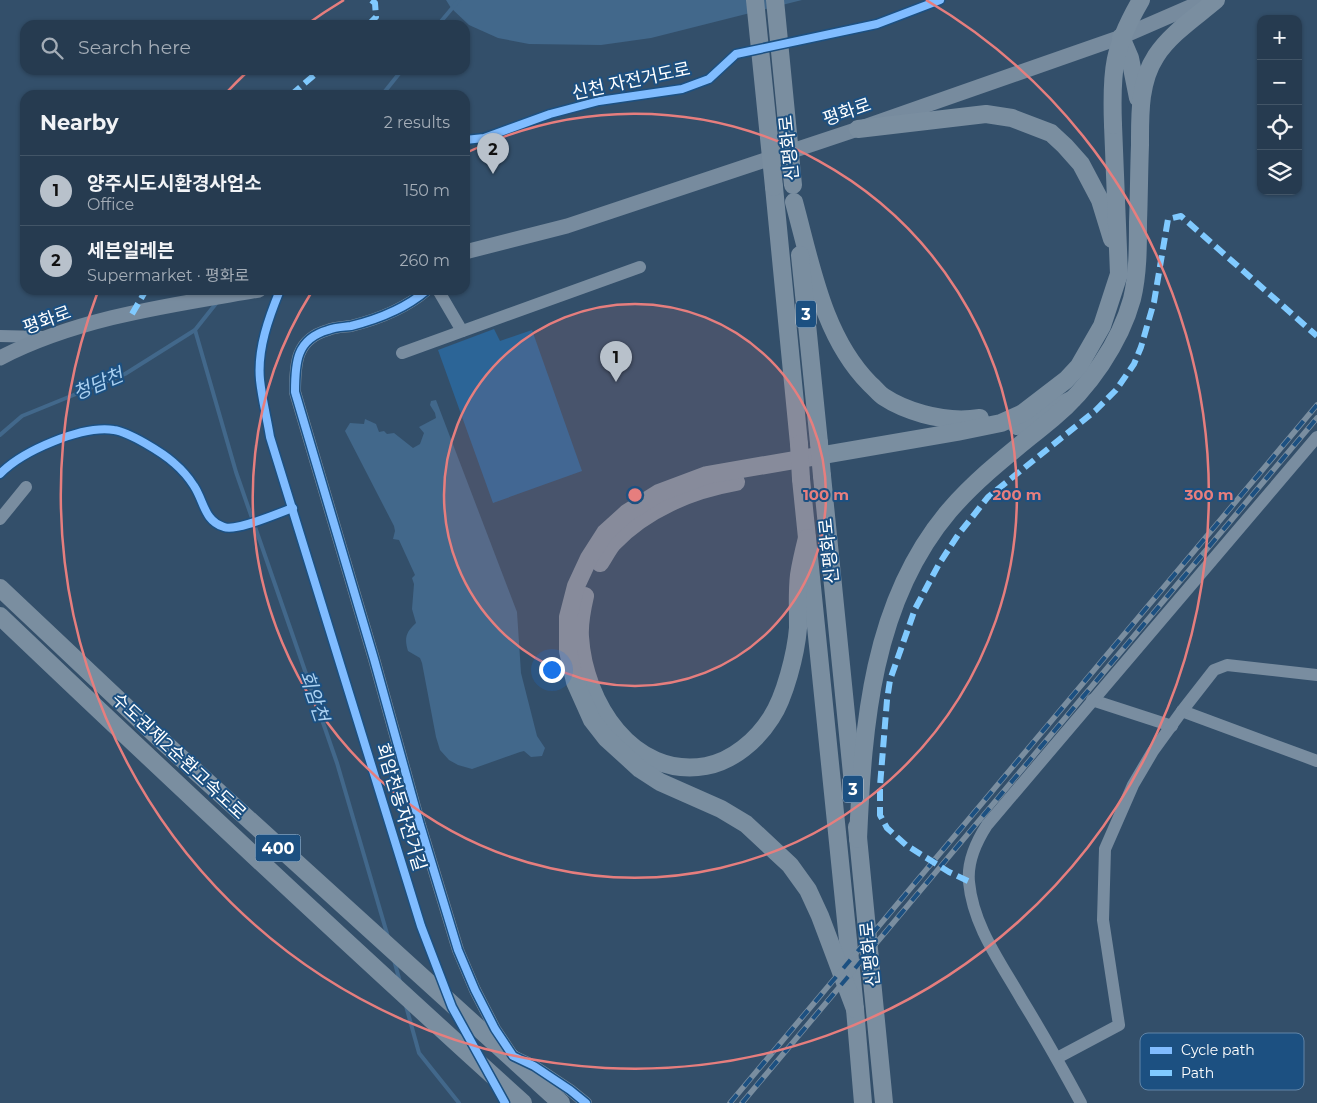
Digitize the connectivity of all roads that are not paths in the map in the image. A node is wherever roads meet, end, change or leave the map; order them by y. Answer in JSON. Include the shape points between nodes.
{"nodes":[{"id":1,"x":755,"y":0,"type":"edge"},
{"id":2,"x":775,"y":0,"type":"edge"},
{"id":3,"x":1141,"y":0,"type":"edge"},
{"id":4,"x":1206,"y":0,"type":"edge"},
{"id":5,"x":1216,"y":0,"type":"edge"},
{"id":6,"x":1121,"y":37,"type":"junction"},
{"id":7,"x":1140,"y":108,"type":"junction"},
{"id":8,"x":858,"y":129,"type":"junction"},
{"id":9,"x":794,"y":194,"type":"junction"},
{"id":10,"x":470,"y":251,"type":"edge"},
{"id":11,"x":640,"y":267,"type":"dead end"},
{"id":12,"x":1119,"y":274,"type":"junction"},
{"id":13,"x":230,"y":295,"type":"edge"},
{"id":14,"x":421,"y":295,"type":"edge"},
{"id":15,"x":441,"y":295,"type":"edge"},
{"id":16,"x":462,"y":331,"type":"junction"},
{"id":17,"x":0,"y":336,"type":"edge"},
{"id":18,"x":52,"y":336,"type":"junction"},
{"id":19,"x":402,"y":352,"type":"dead end"},
{"id":20,"x":0,"y":358,"type":"edge"},
{"id":21,"x":1042,"y":399,"type":"junction"},
{"id":22,"x":1073,"y":399,"type":"junction"},
{"id":23,"x":1317,"y":437,"type":"edge"},
{"id":24,"x":26,"y":487,"type":"dead end"},
{"id":25,"x":0,"y":519,"type":"edge"},
{"id":26,"x":807,"y":538,"type":"junction"},
{"id":27,"x":0,"y":588,"type":"edge"},
{"id":28,"x":0,"y":616,"type":"edge"},
{"id":29,"x":1317,"y":675,"type":"edge"},
{"id":30,"x":1092,"y":700,"type":"junction"},
{"id":31,"x":1182,"y":711,"type":"junction"},
{"id":32,"x":1172,"y":726,"type":"junction"},
{"id":33,"x":1317,"y":761,"type":"edge"},
{"id":34,"x":858,"y":839,"type":"junction"},
{"id":35,"x":855,"y":1009,"type":"junction"},
{"id":36,"x":1057,"y":1058,"type":"junction"},
{"id":37,"x":523,"y":1103,"type":"edge"},
{"id":38,"x":560,"y":1103,"type":"edge"},
{"id":39,"x":586,"y":1103,"type":"edge"},
{"id":40,"x":862,"y":1103,"type":"edge"},
{"id":41,"x":884,"y":1103,"type":"edge"},
{"id":42,"x":1081,"y":1103,"type":"edge"}],
"edges":[{"from":1,"to":26,"type":"highway","name":"신평화로","number":"3","bridge":true},
{"from":2,"to":9,"type":"highway","name":"신평화로","number":"3","bridge":true},
{"from":3,"to":12,"type":"highway","bridge":true,"via":[[1117,50],[1112,77]]},
{"from":4,"to":6,"type":"main road","name":"평화로"},
{"from":5,"to":7,"type":"highway","via":[[1163,46],[1148,73]]},
{"from":6,"to":7,"type":"highway","via":[[1130,58]]},
{"from":6,"to":8,"type":"main road","name":"평화로"},
{"from":7,"to":22,"type":"highway","via":[[1138,245],[1132,299],[1103,362]]},
{"from":8,"to":10,"type":"main road","name":"평화로","via":[[567,226]]},
{"from":8,"to":12,"type":"highway","via":[[986,114],[1012,118],[1051,133],[1081,164],[1100,200]]},
{"from":9,"to":21,"type":"highway","via":[[817,286],[842,348],[860,373],[883,396],[907,409],[933,417],[965,420],[1001,414]]},
{"from":9,"to":34,"type":"highway","name":"신평화로","number":"3","bridge":true},
{"from":11,"to":16,"type":"street"},
{"from":12,"to":21,"type":"highway","via":[[1102,326],[1079,366]]},
{"from":13,"to":18,"type":"main road","name":"평화로","via":[[166,306]]},
{"from":14,"to":39,"type":"street","via":[[412,303],[385,315],[330,329],[311,338],[297,358],[295,392],[458,950],[495,1029],[513,1056],[534,1066]]},
{"from":15,"to":16,"type":"street"},
{"from":16,"to":19,"type":"street"},
{"from":17,"to":18,"type":"street"},
{"from":18,"to":20,"type":"main road","name":"평화로"},
{"from":21,"to":35,"type":"highway","via":[[1001,423],[707,475],[659,493],[627,513],[605,533],[576,586],[568,617],[568,651],[575,682],[592,720],[640,770],[746,824],[790,865],[808,890],[820,916]]},
{"from":22,"to":26,"type":"highway","via":[[990,436],[714,486],[666,504],[634,524],[612,544],[596,570],[580,616],[580,637],[592,690],[605,716],[637,750],[657,762],[674,767],[716,764],[735,754],[771,718],[782,695],[798,630],[799,576]]},
{"from":22,"to":34,"type":"highway","via":[[995,464],[950,509],[912,566],[884,631],[875,668],[868,704]]},
{"from":23,"to":30,"type":"street"},
{"from":24,"to":25,"type":"street"},
{"from":26,"to":35,"type":"highway","name":"신평화로","number":"3"},
{"from":27,"to":38,"type":"highway","name":"수도권제2순환고속도로","number":"400","via":[[173,751]]},
{"from":28,"to":37,"type":"highway","name":"수도권제2순환고속도로","number":"400"},
{"from":29,"to":31,"type":"street","via":[[1227,665],[1214,670]]},
{"from":30,"to":32,"type":"street"},
{"from":30,"to":36,"type":"street","via":[[987,825],[977,840],[968,880],[975,913],[988,941]]},
{"from":31,"to":32,"type":"street"},
{"from":31,"to":33,"type":"street"},
{"from":32,"to":36,"type":"street","via":[[1133,786],[1104,849],[1103,920],[1119,1025]]},
{"from":34,"to":41,"type":"highway","name":"신평화로","number":"3"},
{"from":35,"to":40,"type":"highway","name":"신평화로","number":"3"},
{"from":36,"to":42,"type":"street"}]}
